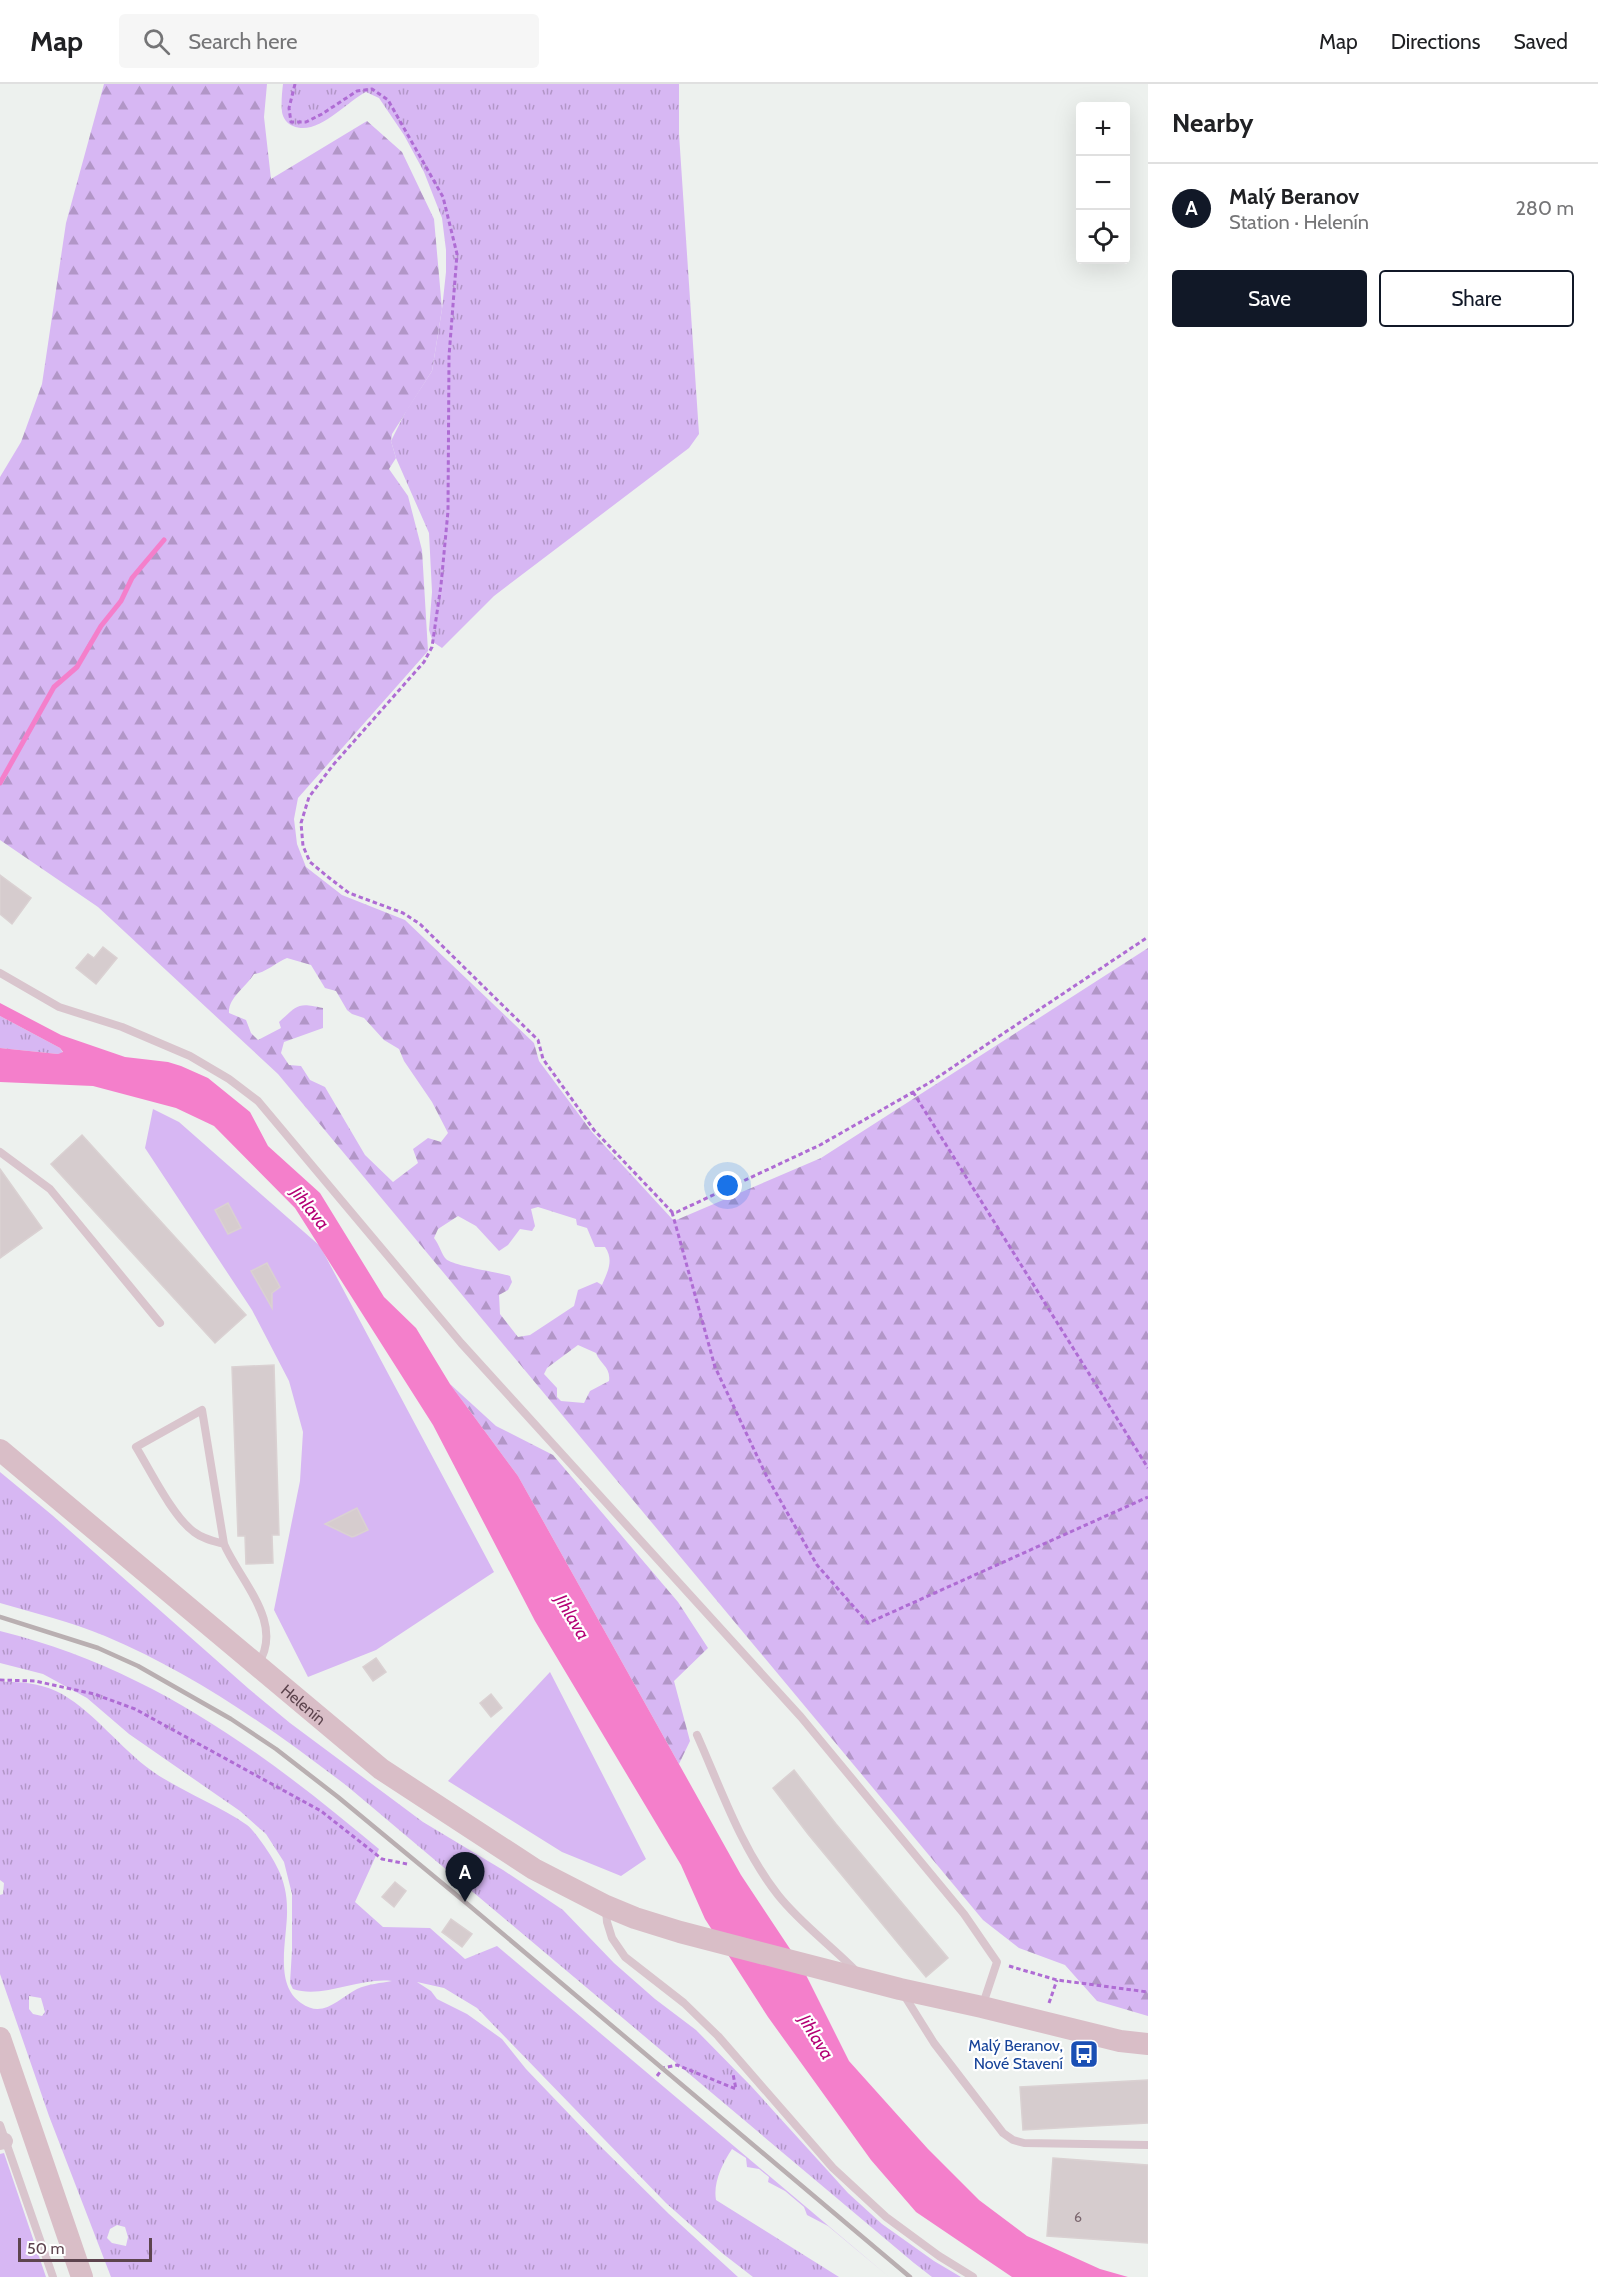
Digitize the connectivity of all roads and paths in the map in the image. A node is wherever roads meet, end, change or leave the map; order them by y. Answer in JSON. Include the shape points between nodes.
{"nodes":[{"id":1,"x":295,"y":84,"type":"edge"},
{"id":2,"x":1148,"y":937,"type":"edge"},
{"id":3,"x":0,"y":973,"type":"edge"},
{"id":4,"x":913,"y":1092,"type":"junction"},
{"id":5,"x":0,"y":1152,"type":"edge"},
{"id":6,"x":672,"y":1212,"type":"junction"},
{"id":7,"x":160,"y":1323,"type":"dead end"},
{"id":8,"x":0,"y":1450,"type":"edge"},
{"id":9,"x":1148,"y":1468,"type":"edge"},
{"id":10,"x":1148,"y":1497,"type":"edge"},
{"id":11,"x":224,"y":1544,"type":"junction"},
{"id":12,"x":258,"y":1664,"type":"junction"},
{"id":13,"x":0,"y":1680,"type":"edge"},
{"id":14,"x":697,"y":1735,"type":"dead end"},
{"id":15,"x":407,"y":1864,"type":"dead end"},
{"id":16,"x":606,"y":1906,"type":"junction"},
{"id":17,"x":996,"y":1962,"type":"junction"},
{"id":18,"x":865,"y":1980,"type":"junction"},
{"id":19,"x":1057,"y":1980,"type":"junction"},
{"id":20,"x":900,"y":1989,"type":"junction"},
{"id":21,"x":1148,"y":1992,"type":"edge"},
{"id":22,"x":1050,"y":2001,"type":"dead end"},
{"id":23,"x":982,"y":2007,"type":"junction"},
{"id":24,"x":0,"y":2038,"type":"edge"},
{"id":25,"x":1148,"y":2044,"type":"edge"},
{"id":26,"x":732,"y":2070,"type":"dead end"},
{"id":27,"x":657,"y":2076,"type":"dead end"},
{"id":28,"x":2,"y":2136,"type":"edge"},
{"id":29,"x":1148,"y":2145,"type":"edge"},
{"id":30,"x":53,"y":2277,"type":"edge"},
{"id":31,"x":82,"y":2277,"type":"edge"},
{"id":32,"x":973,"y":2277,"type":"edge"}],
"edges":[{"from":1,"to":6,"type":"path","via":[[289,108],[291,122],[306,122],[357,91],[372,89],[388,100],[443,196],[457,254],[449,356],[448,511],[432,647],[424,662],[309,796],[301,823],[303,846],[310,862],[349,893],[403,913],[420,924],[530,1032],[538,1040],[543,1059],[594,1130]]},
{"from":2,"to":4,"type":"path"},
{"from":3,"to":17,"type":"lane","via":[[59,1007],[122,1027],[190,1056],[258,1101],[462,1343],[801,1717],[964,1914]]},
{"from":4,"to":6,"type":"path","via":[[820,1145]]},
{"from":4,"to":9,"type":"path"},
{"from":5,"to":7,"type":"lane","via":[[50,1189]]},
{"from":6,"to":10,"type":"path","via":[[715,1367],[767,1477],[817,1565],[868,1623]]},
{"from":8,"to":12,"type":"street","name":"Helenín"},
{"from":11,"to":11,"type":"lane","via":[[218,1510],[202,1410],[136,1447],[192,1531]]},
{"from":11,"to":12,"type":"lane","via":[[260,1607],[267,1630]]},
{"from":12,"to":16,"type":"street","name":"Helenín","via":[[381,1769],[534,1869]]},
{"from":13,"to":15,"type":"path","via":[[35,1681],[94,1694],[135,1709],[321,1811],[382,1859]]},
{"from":14,"to":18,"type":"lane","via":[[742,1838],[765,1876],[780,1897]]},
{"from":16,"to":18,"type":"street","name":"Helenín","via":[[680,1932]]},
{"from":16,"to":32,"type":"lane","via":[[612,1938],[625,1957],[684,2003],[718,2037],[833,2168],[886,2217]]},
{"from":17,"to":19,"type":"path"},
{"from":17,"to":23,"type":"lane"},
{"from":18,"to":20,"type":"street","name":"Helenín"},
{"from":19,"to":21,"type":"path"},
{"from":19,"to":22,"type":"path"},
{"from":20,"to":23,"type":"street","name":"Helenín"},
{"from":20,"to":29,"type":"lane","via":[[966,2087],[1013,2140]]},
{"from":23,"to":25,"type":"street","name":"Helenín","via":[[1120,2041]]},
{"from":24,"to":31,"type":"street"},
{"from":26,"to":27,"type":"path","via":[[736,2089],[677,2065],[663,2068]]},
{"from":28,"to":30,"type":"lane"}]}
